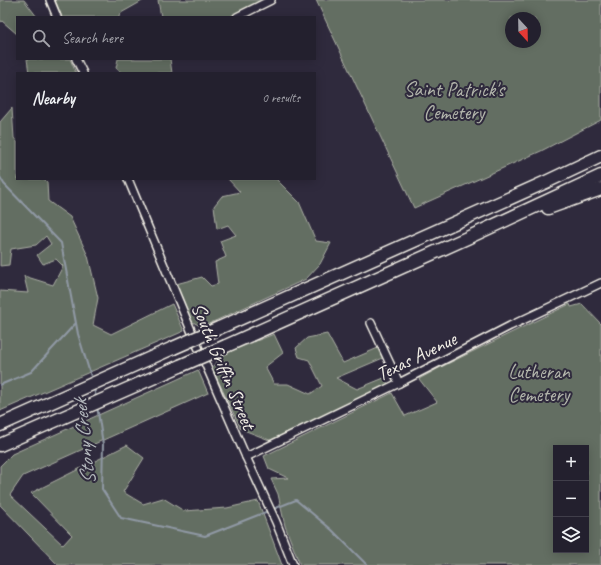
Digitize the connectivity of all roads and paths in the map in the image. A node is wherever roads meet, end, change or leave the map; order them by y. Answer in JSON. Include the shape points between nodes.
{"nodes":[{"id":1,"x":50,"y":0,"type":"edge"},
{"id":2,"x":271,"y":0,"type":"edge"},
{"id":3,"x":264,"y":2,"type":"edge"},
{"id":4,"x":57,"y":16,"type":"edge"},
{"id":5,"x":239,"y":16,"type":"edge"},
{"id":6,"x":76,"y":60,"type":"edge"},
{"id":7,"x":82,"y":72,"type":"edge"},
{"id":8,"x":601,"y":156,"type":"edge"},
{"id":9,"x":601,"y":176,"type":"edge"},
{"id":10,"x":128,"y":180,"type":"edge"},
{"id":11,"x":601,"y":189,"type":"edge"},
{"id":12,"x":466,"y":238,"type":"junction"},
{"id":13,"x":601,"y":283,"type":"edge"},
{"id":14,"x":371,"y":322,"type":"dead end"},
{"id":15,"x":399,"y":383,"type":"junction"},
{"id":16,"x":0,"y":425,"type":"edge"},
{"id":17,"x":0,"y":445,"type":"edge"},
{"id":18,"x":246,"y":457,"type":"junction"},
{"id":19,"x":293,"y":565,"type":"edge"}],
"edges":[{"from":1,"to":4,"type":"street"},
{"from":2,"to":3,"type":"street"},
{"from":3,"to":5,"type":"street"},
{"from":6,"to":7,"type":"street"},
{"from":8,"to":16,"type":"highway","bridge":true},
{"from":9,"to":12,"type":"highway"},
{"from":10,"to":18,"type":"street","name":"South Griffin Street"},
{"from":11,"to":12,"type":"highway"},
{"from":12,"to":17,"type":"highway","bridge":true},
{"from":13,"to":15,"type":"street","name":"Texas Avenue"},
{"from":14,"to":15,"type":"street"},
{"from":15,"to":18,"type":"street","name":"Texas Avenue"},
{"from":18,"to":19,"type":"street","name":"South Griffin Street"}]}
